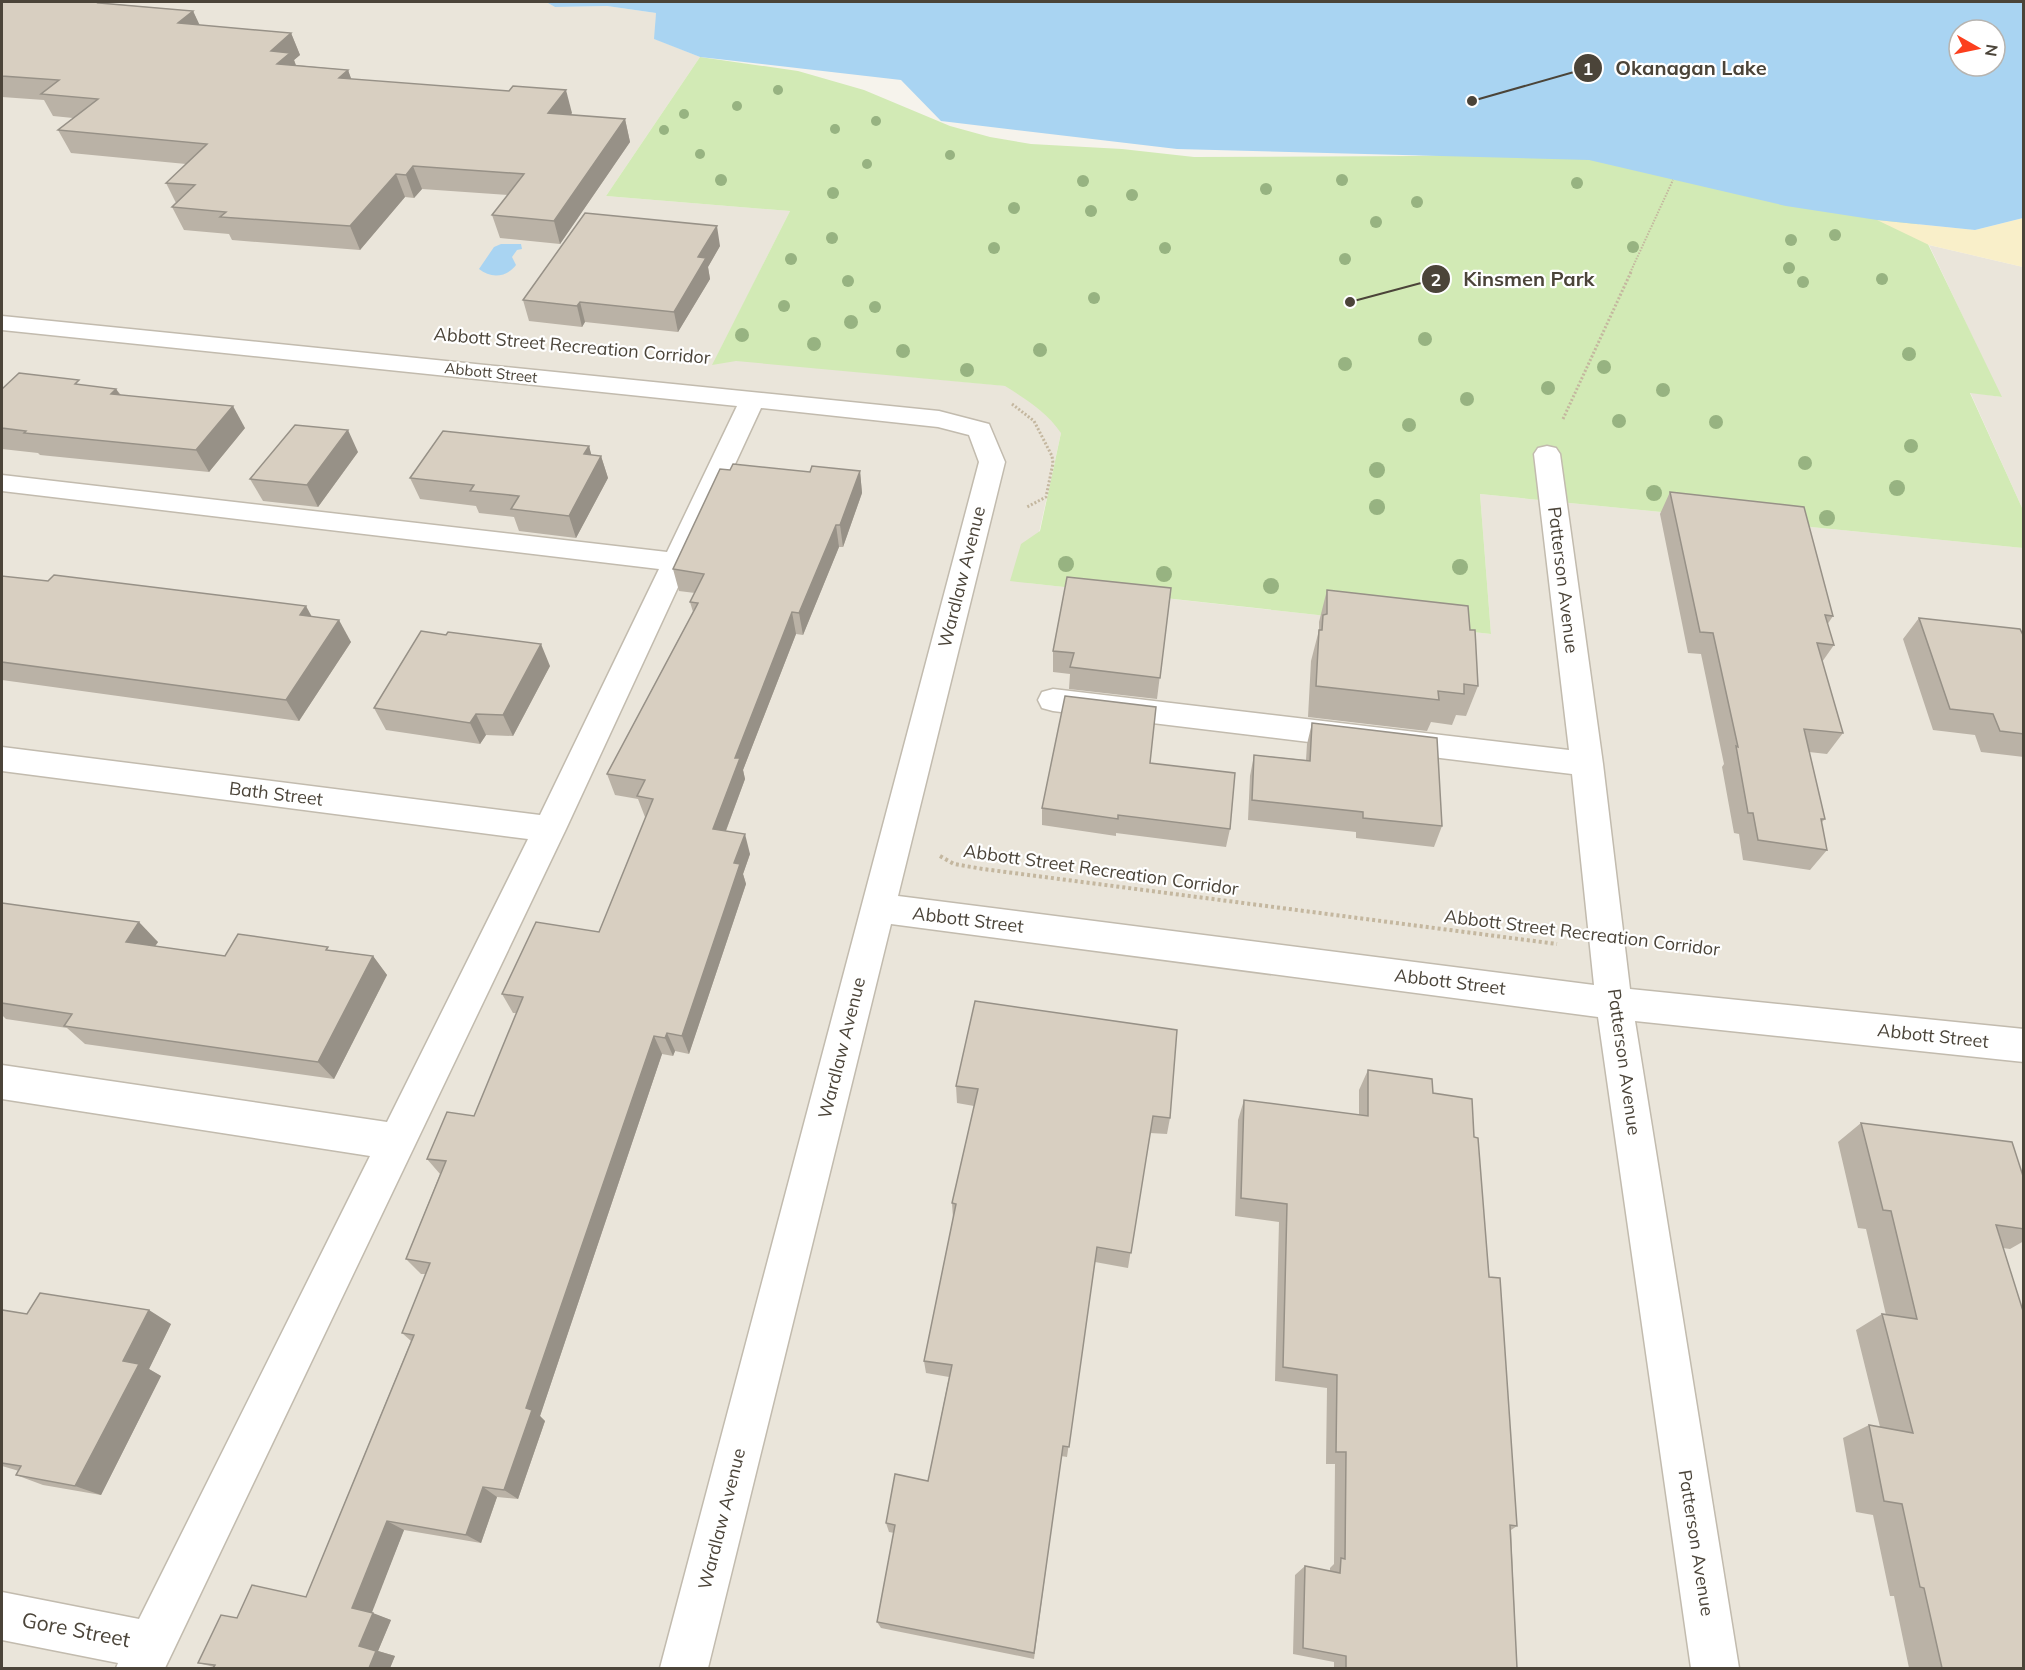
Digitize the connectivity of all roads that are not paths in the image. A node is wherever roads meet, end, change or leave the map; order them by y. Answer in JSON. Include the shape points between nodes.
{"nodes":[{"id":1,"x":2,"y":323,"type":"edge"},
{"id":2,"x":753,"y":399,"type":"junction"},
{"id":3,"x":980,"y":430,"type":"joint"},
{"id":4,"x":1547,"y":454,"type":"road end"},
{"id":5,"x":2,"y":483,"type":"edge"},
{"id":6,"x":675,"y":562,"type":"junction"},
{"id":7,"x":1053,"y":700,"type":"dead end"},
{"id":8,"x":2,"y":759,"type":"edge"},
{"id":9,"x":1587,"y":764,"type":"junction"},
{"id":10,"x":550,"y":829,"type":"junction"},
{"id":11,"x":878,"y":908,"type":"junction"},
{"id":12,"x":1614,"y":1003,"type":"junction"},
{"id":13,"x":2024,"y":1046,"type":"edge"},
{"id":14,"x":2,"y":1082,"type":"edge"},
{"id":15,"x":397,"y":1142,"type":"junction"},
{"id":16,"x":2,"y":1616,"type":"edge"},
{"id":17,"x":145,"y":1657,"type":"edge"},
{"id":18,"x":684,"y":1668,"type":"edge"},
{"id":19,"x":1715,"y":1668,"type":"edge"}],
"edges":[{"from":1,"to":2,"type":"street","name":"Abbott Street"},
{"from":2,"to":3,"type":"street","name":"Abbott Street","via":[[939,419]]},
{"from":2,"to":6,"type":"street"},
{"from":3,"to":11,"type":"street","name":"Wardlaw Avenue","via":[[992,462]]},
{"from":4,"to":9,"type":"street","name":"Patterson Avenue"},
{"from":5,"to":6,"type":"street"},
{"from":6,"to":10,"type":"street"},
{"from":7,"to":9,"type":"street"},
{"from":8,"to":10,"type":"street","name":"Bath Street"},
{"from":9,"to":12,"type":"street","name":"Patterson Avenue"},
{"from":10,"to":15,"type":"street"},
{"from":11,"to":12,"type":"street","name":"Abbott Street"},
{"from":11,"to":18,"type":"street","name":"Wardlaw Avenue"},
{"from":12,"to":13,"type":"street","name":"Abbott Street"},
{"from":12,"to":19,"type":"street","name":"Patterson Avenue"},
{"from":14,"to":15,"type":"street"},
{"from":15,"to":17,"type":"street"},
{"from":16,"to":17,"type":"street","name":"Gore Street"}]}
